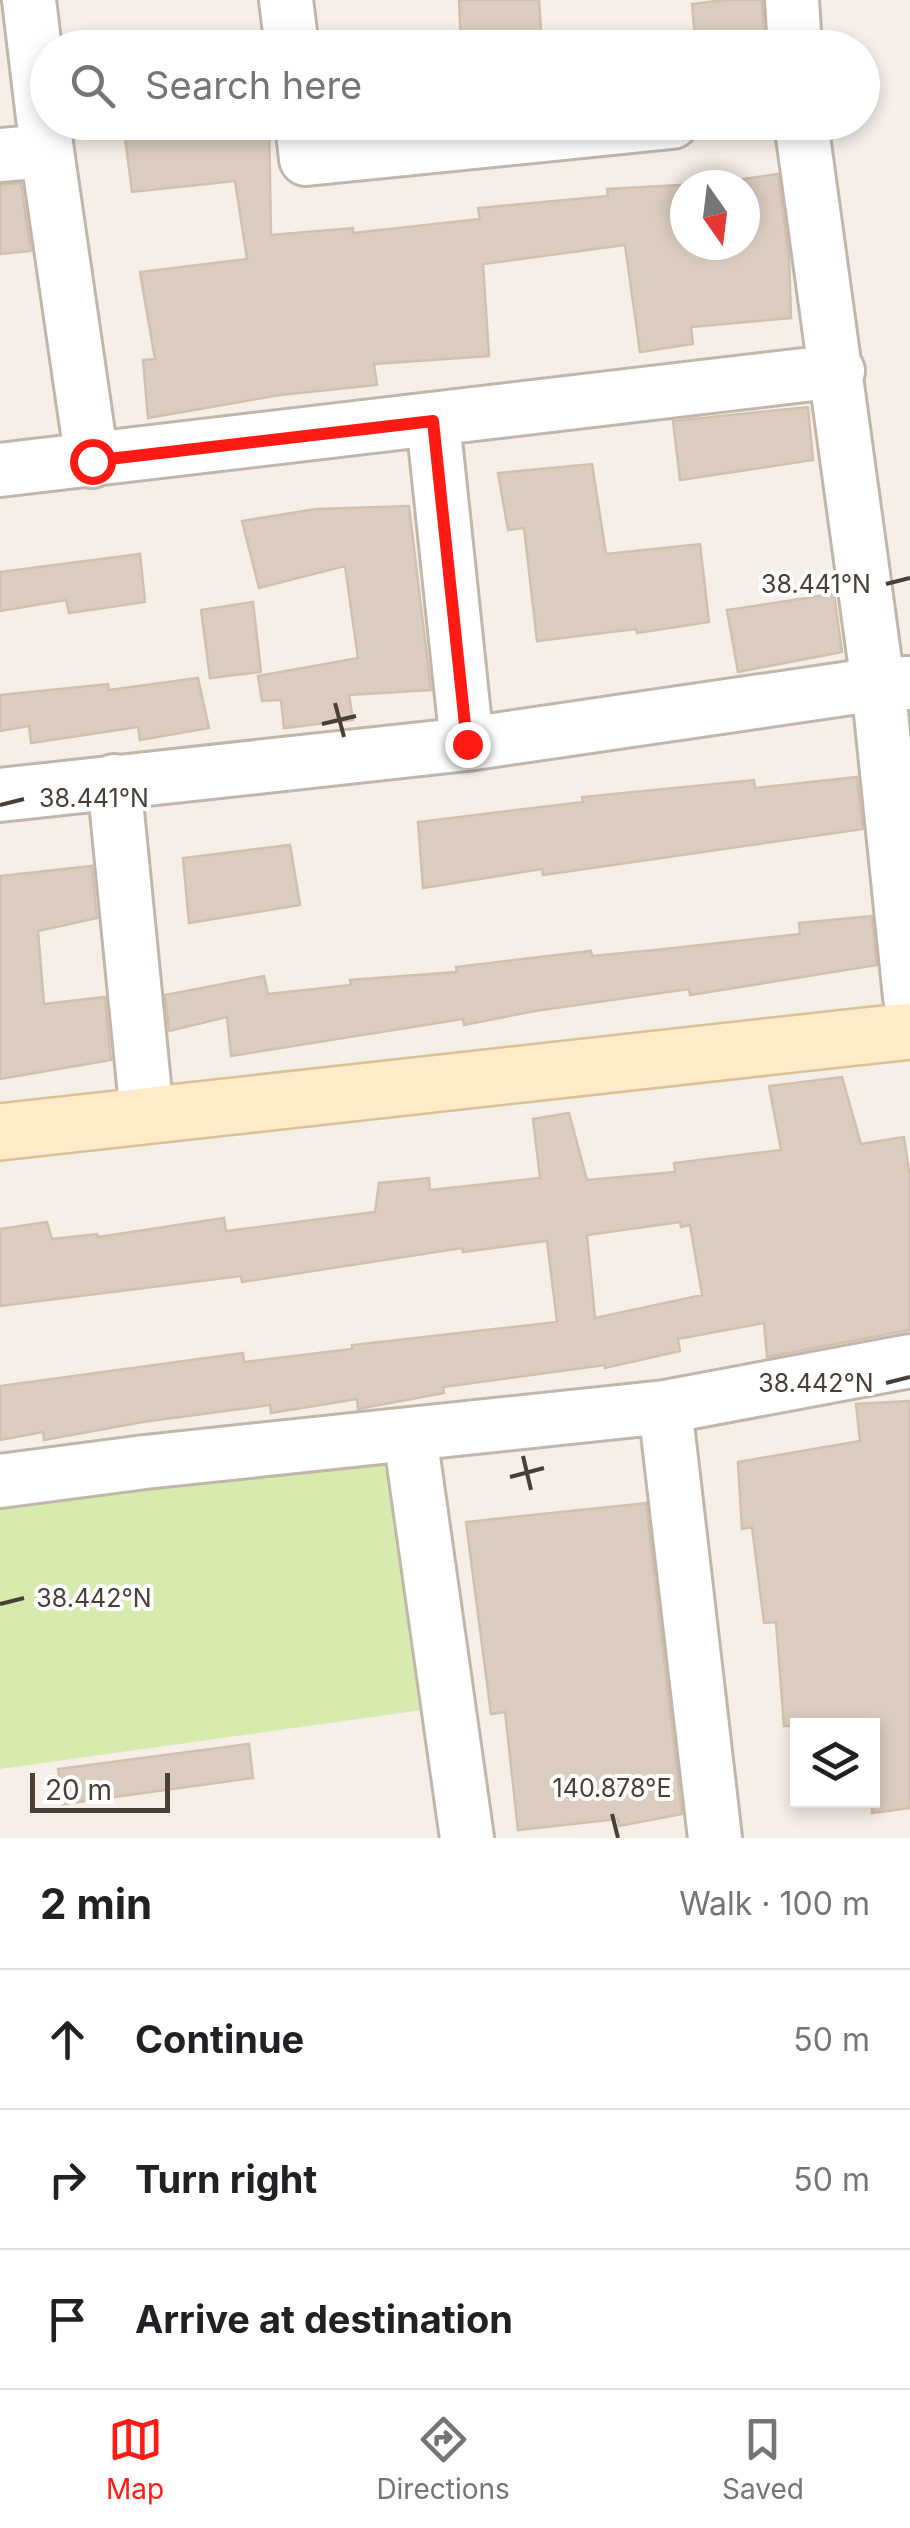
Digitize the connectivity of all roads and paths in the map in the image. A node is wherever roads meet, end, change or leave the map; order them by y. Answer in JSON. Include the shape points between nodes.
{"nodes":[{"id":1,"x":29,"y":0,"type":"edge"},
{"id":2,"x":286,"y":0,"type":"edge"},
{"id":3,"x":792,"y":0,"type":"edge"},
{"id":4,"x":290,"y":30,"type":"edge"},
{"id":5,"x":794,"y":30,"type":"edge"},
{"id":6,"x":304,"y":140,"type":"edge"},
{"id":7,"x":494,"y":140,"type":"edge"},
{"id":8,"x":805,"y":140,"type":"edge"},
{"id":9,"x":23,"y":153,"type":"edge"},
{"id":10,"x":838,"y":371,"type":"junction"},
{"id":11,"x":433,"y":421,"type":"junction"},
{"id":12,"x":92,"y":461,"type":"junction"},
{"id":13,"x":0,"y":470,"type":"edge"},
{"id":14,"x":894,"y":684,"type":"edge"},
{"id":15,"x":467,"y":744,"type":"junction"},
{"id":16,"x":114,"y":781,"type":"junction"},
{"id":17,"x":0,"y":795,"type":"edge"},
{"id":18,"x":910,"y":997,"type":"edge"},
{"id":19,"x":910,"y":1030,"type":"edge"},
{"id":20,"x":147,"y":1115,"type":"junction"},
{"id":21,"x":0,"y":1132,"type":"edge"},
{"id":22,"x":910,"y":1360,"type":"edge"},
{"id":23,"x":665,"y":1407,"type":"junction"},
{"id":24,"x":410,"y":1436,"type":"junction"},
{"id":25,"x":0,"y":1481,"type":"edge"},
{"id":26,"x":466,"y":1838,"type":"edge"},
{"id":27,"x":715,"y":1838,"type":"edge"}],
"edges":[{"from":1,"to":9,"type":"street"},
{"from":2,"to":4,"type":"street"},
{"from":3,"to":5,"type":"street"},
{"from":6,"to":7,"type":"street","via":[[306,159]]},
{"from":8,"to":10,"type":"street"},
{"from":9,"to":12,"type":"street"},
{"from":10,"to":11,"type":"street"},
{"from":10,"to":14,"type":"street"},
{"from":11,"to":12,"type":"street"},
{"from":11,"to":15,"type":"street"},
{"from":12,"to":13,"type":"street"},
{"from":14,"to":15,"type":"street"},
{"from":14,"to":18,"type":"street"},
{"from":15,"to":16,"type":"street"},
{"from":16,"to":17,"type":"street"},
{"from":16,"to":20,"type":"street"},
{"from":19,"to":20,"type":"street"},
{"from":20,"to":21,"type":"street"},
{"from":22,"to":23,"type":"street"},
{"from":23,"to":24,"type":"street"},
{"from":23,"to":27,"type":"street"},
{"from":24,"to":25,"type":"street"},
{"from":24,"to":26,"type":"street"}]}
